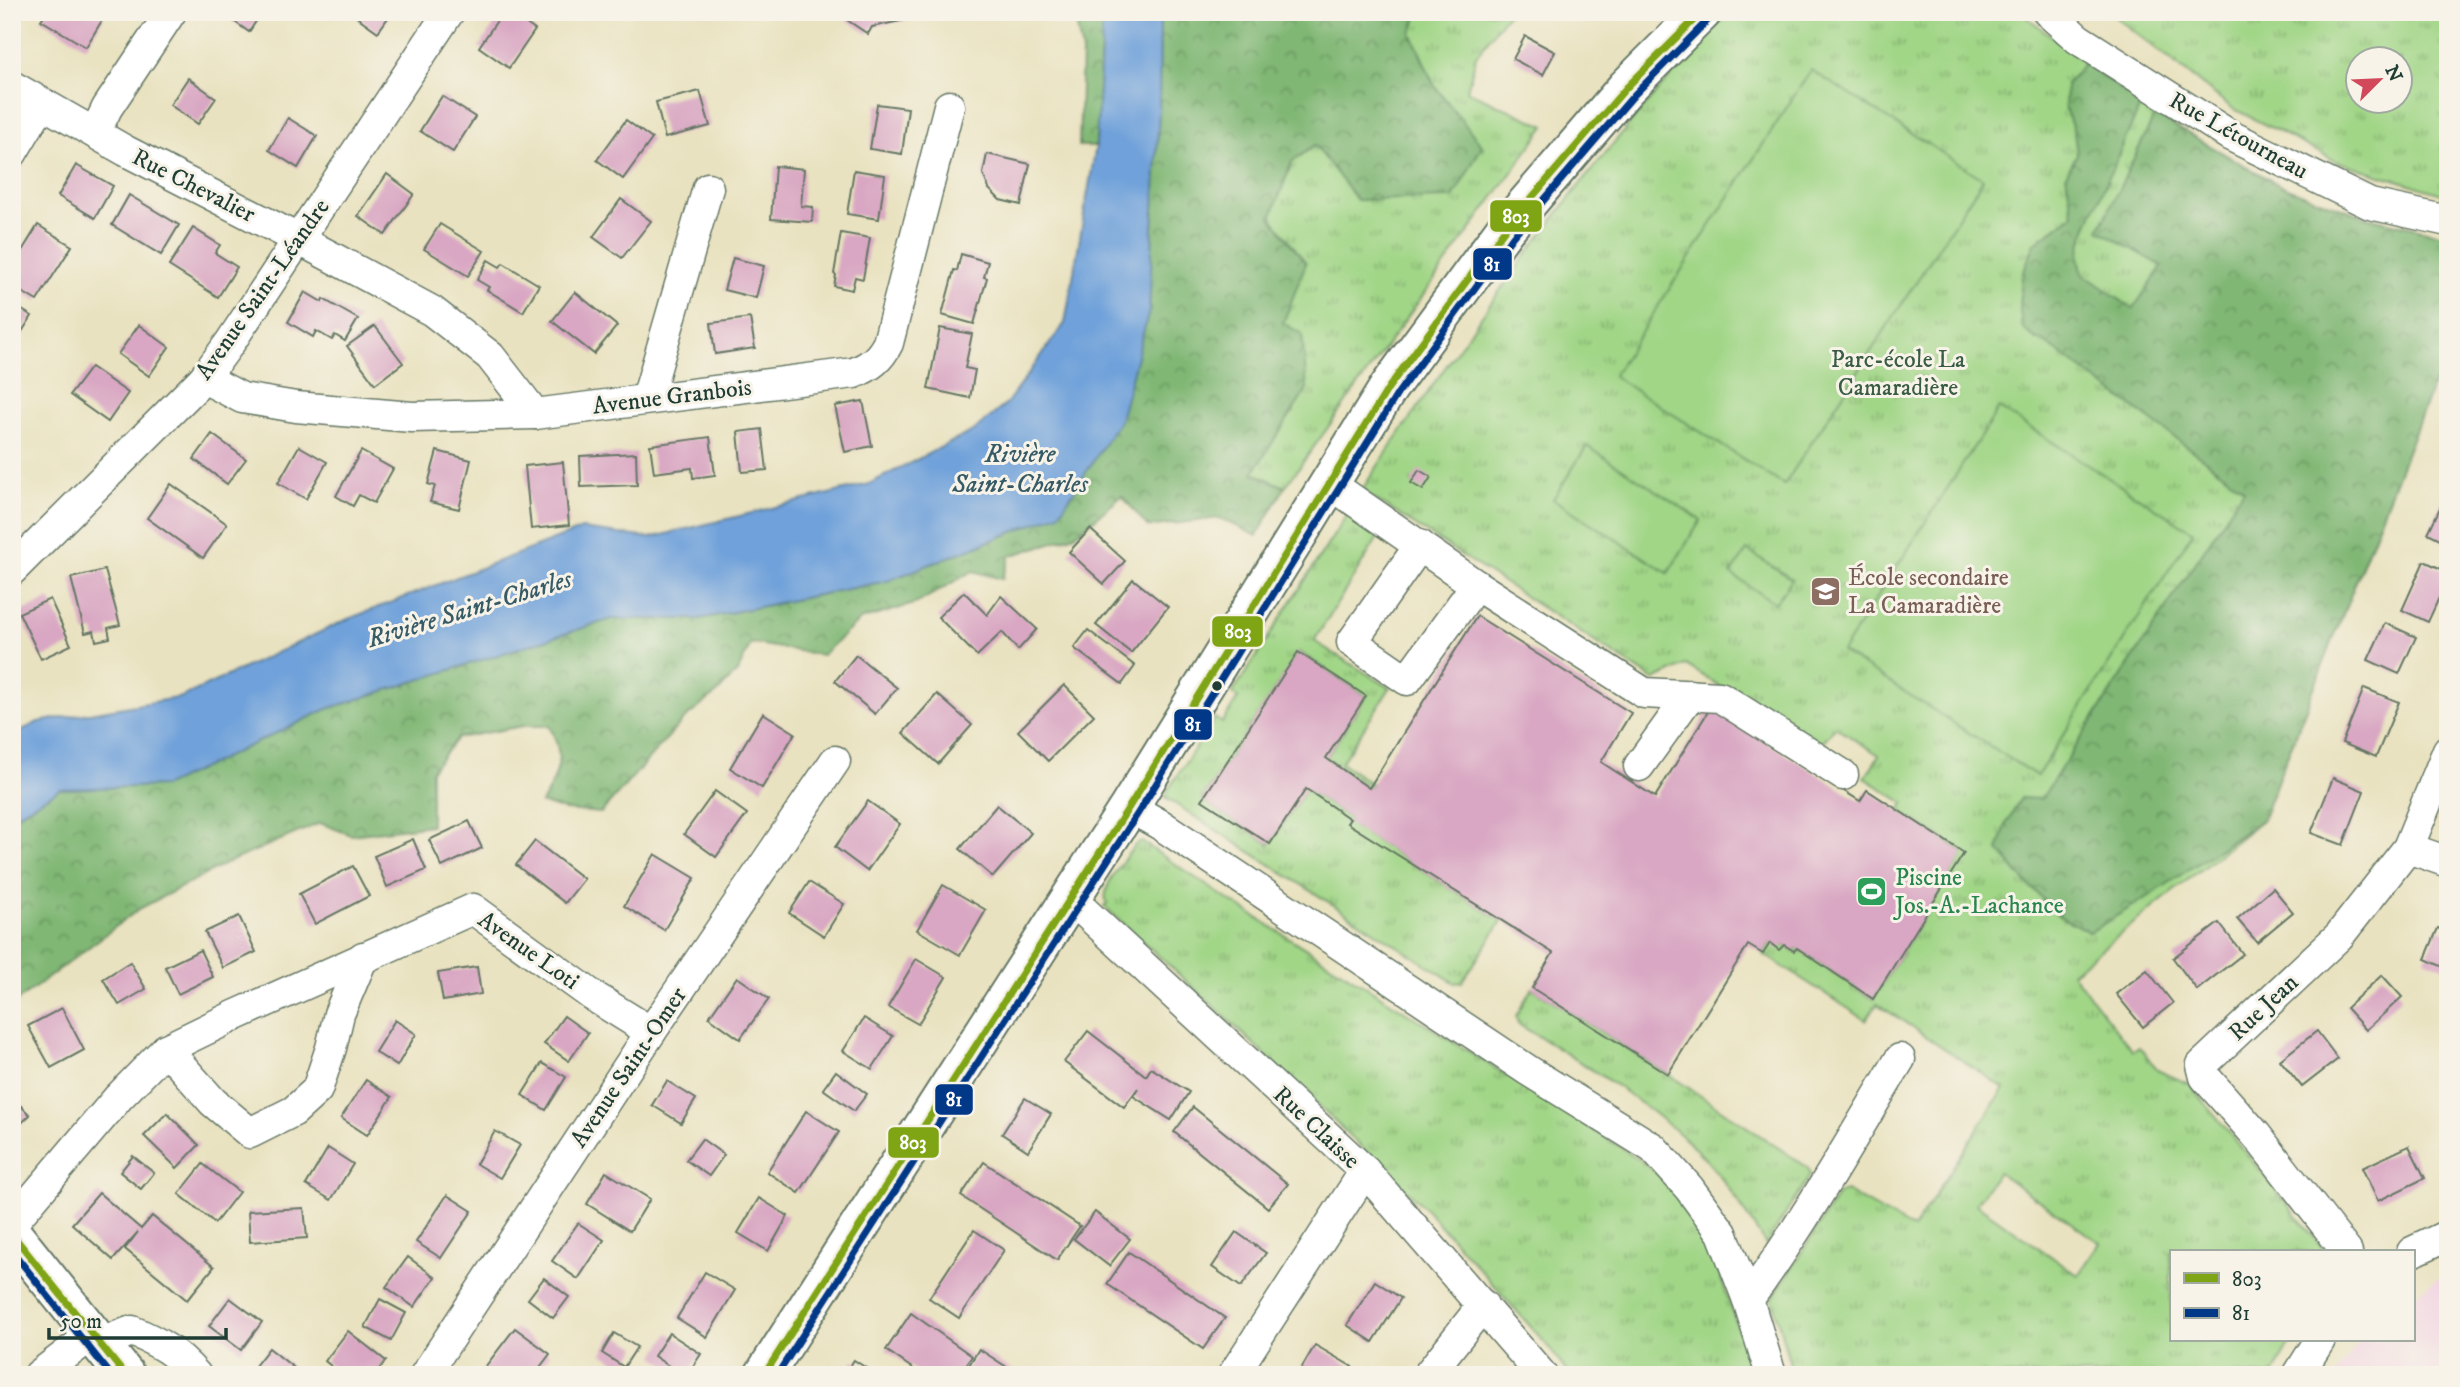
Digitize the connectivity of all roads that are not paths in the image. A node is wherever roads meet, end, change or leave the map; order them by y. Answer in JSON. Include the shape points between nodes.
{"nodes":[{"id":1,"x":171,"y":12,"type":"edge"},
{"id":2,"x":449,"y":12,"type":"edge"},
{"id":3,"x":1702,"y":12,"type":"edge"},
{"id":4,"x":2048,"y":12,"type":"edge"},
{"id":5,"x":12,"y":86,"type":"edge"},
{"id":6,"x":42,"y":103,"type":"junction"},
{"id":7,"x":949,"y":106,"type":"dead end"},
{"id":8,"x":94,"y":133,"type":"junction"},
{"id":9,"x":12,"y":153,"type":"edge"},
{"id":10,"x":708,"y":188,"type":"dead end"},
{"id":11,"x":2448,"y":221,"type":"edge"},
{"id":12,"x":298,"y":239,"type":"junction"},
{"id":13,"x":204,"y":378,"type":"junction"},
{"id":14,"x":647,"y":399,"type":"junction"},
{"id":15,"x":535,"y":414,"type":"junction"},
{"id":16,"x":1329,"y":482,"type":"junction"},
{"id":17,"x":1420,"y":545,"type":"junction"},
{"id":18,"x":12,"y":570,"type":"edge"},
{"id":19,"x":1476,"y":585,"type":"junction"},
{"id":20,"x":1690,"y":695,"type":"junction"},
{"id":21,"x":2448,"y":750,"type":"edge"},
{"id":22,"x":835,"y":761,"type":"dead end"},
{"id":23,"x":1639,"y":766,"type":"dead end"},
{"id":24,"x":1843,"y":775,"type":"dead end"},
{"id":25,"x":1129,"y":807,"type":"junction"},
{"id":26,"x":2408,"y":848,"type":"junction"},
{"id":27,"x":2448,"y":862,"type":"edge"},
{"id":28,"x":1070,"y":899,"type":"junction"},
{"id":29,"x":363,"y":957,"type":"junction"},
{"id":30,"x":651,"y":1032,"type":"junction"},
{"id":31,"x":166,"y":1049,"type":"junction"},
{"id":32,"x":1900,"y":1059,"type":"dead end"},
{"id":33,"x":1365,"y":1171,"type":"junction"},
{"id":34,"x":12,"y":1223,"type":"edge"},
{"id":35,"x":12,"y":1234,"type":"edge"},
{"id":36,"x":2448,"y":1235,"type":"edge"},
{"id":37,"x":2345,"y":1250,"type":"edge"},
{"id":38,"x":2414,"y":1251,"type":"edge"},
{"id":39,"x":1748,"y":1300,"type":"junction"},
{"id":40,"x":1483,"y":1305,"type":"junction"},
{"id":41,"x":97,"y":1338,"type":"junction"},
{"id":42,"x":2319,"y":1342,"type":"edge"},
{"id":43,"x":39,"y":1375,"type":"edge"},
{"id":44,"x":125,"y":1375,"type":"edge"},
{"id":45,"x":196,"y":1375,"type":"edge"},
{"id":46,"x":425,"y":1375,"type":"edge"},
{"id":47,"x":764,"y":1375,"type":"edge"},
{"id":48,"x":1233,"y":1375,"type":"edge"},
{"id":49,"x":1428,"y":1375,"type":"edge"},
{"id":50,"x":1542,"y":1375,"type":"edge"},
{"id":51,"x":1771,"y":1375,"type":"edge"},
{"id":52,"x":2298,"y":1375,"type":"edge"}],
"edges":[{"from":1,"to":8,"type":"street"},
{"from":2,"to":12,"type":"street","name":"Avenue Saint-Léandre"},
{"from":3,"to":16,"type":"main road","via":[[1626,88],[1505,229],[1389,387]]},
{"from":4,"to":11,"type":"street","name":"Rue Létourneau","via":[[2078,38],[2231,136],[2370,204]]},
{"from":5,"to":6,"type":"street","name":"Rue Chevalier"},
{"from":6,"to":8,"type":"street","name":"Rue Chevalier"},
{"from":6,"to":9,"type":"street"},
{"from":7,"to":14,"type":"street","name":"Avenue Granbois","via":[[881,357],[854,373]]},
{"from":8,"to":12,"type":"street","name":"Rue Chevalier"},
{"from":10,"to":14,"type":"street"},
{"from":12,"to":13,"type":"street","name":"Avenue Saint-Léandre"},
{"from":12,"to":15,"type":"street","name":"Rue Chevalier","via":[[432,311],[463,333],[490,356]]},
{"from":13,"to":15,"type":"street","name":"Avenue Granbois","via":[[242,398],[296,407],[412,416]]},
{"from":13,"to":18,"type":"street","name":"Avenue Saint-Léandre"},
{"from":14,"to":15,"type":"street","name":"Avenue Granbois"},
{"from":16,"to":17,"type":"street"},
{"from":16,"to":25,"type":"main road"},
{"from":17,"to":19,"type":"street"},
{"from":17,"to":19,"type":"street","via":[[1352,642],[1407,680]]},
{"from":19,"to":20,"type":"street","via":[[1644,693]]},
{"from":20,"to":23,"type":"street"},
{"from":20,"to":24,"type":"street","via":[[1720,697]]},
{"from":21,"to":26,"type":"street","name":"Rue Jean"},
{"from":22,"to":30,"type":"street","name":"Avenue Saint-Omer"},
{"from":25,"to":28,"type":"main road"},
{"from":25,"to":39,"type":"street","via":[[1653,1148],[1722,1233]]},
{"from":26,"to":27,"type":"street"},
{"from":26,"to":37,"type":"street","name":"Rue Jean","via":[[2339,936],[2202,1065],[2205,1077]]},
{"from":28,"to":33,"type":"street","name":"Rue Claisse"},
{"from":28,"to":47,"type":"main road"},
{"from":29,"to":30,"type":"street","name":"Avenue Loti","via":[[473,909]]},
{"from":29,"to":31,"type":"street","name":"Avenue Loti"},
{"from":29,"to":31,"type":"street","via":[[339,1014],[317,1090],[294,1111],[250,1133],[213,1102]]},
{"from":30,"to":46,"type":"street","name":"Avenue Saint-Omer"},
{"from":31,"to":34,"type":"street","name":"Avenue Loti"},
{"from":32,"to":39,"type":"street"},
{"from":33,"to":40,"type":"street","name":"Rue Claisse"},
{"from":33,"to":48,"type":"street"},
{"from":35,"to":41,"type":"main road"},
{"from":36,"to":38,"type":"street"},
{"from":39,"to":51,"type":"street"},
{"from":40,"to":49,"type":"street"},
{"from":40,"to":50,"type":"street","name":"Rue Claisse"},
{"from":41,"to":43,"type":"street"},
{"from":41,"to":44,"type":"main road"},
{"from":41,"to":45,"type":"street","via":[[132,1331],[159,1342]]},
{"from":42,"to":52,"type":"street"}]}
